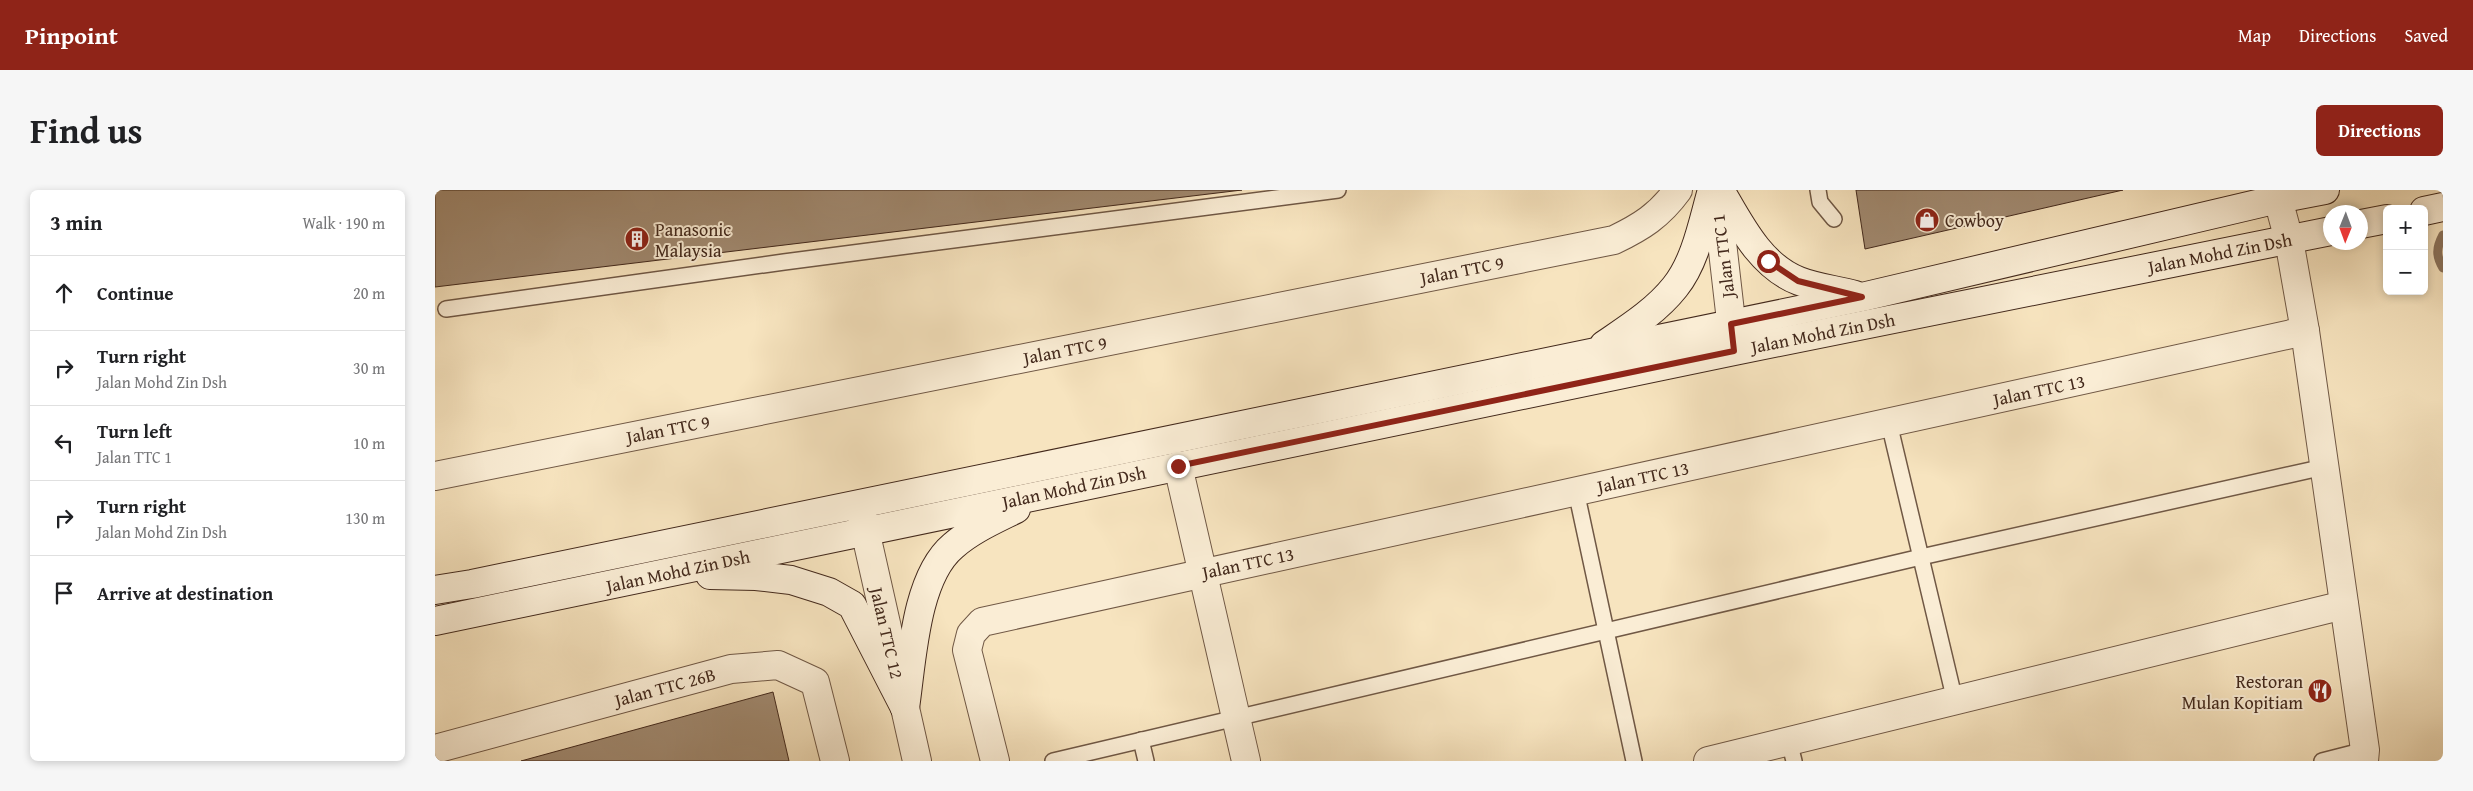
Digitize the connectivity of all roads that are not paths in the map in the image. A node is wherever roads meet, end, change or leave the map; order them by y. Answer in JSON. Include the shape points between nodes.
{"nodes":[{"id":1,"x":1338,"y":190,"type":"edge"},
{"id":2,"x":1678,"y":190,"type":"edge"},
{"id":3,"x":1714,"y":190,"type":"edge"},
{"id":4,"x":1720,"y":190,"type":"edge"},
{"id":5,"x":1818,"y":190,"type":"edge"},
{"id":6,"x":2325,"y":190,"type":"edge"},
{"id":7,"x":2277,"y":194,"type":"edge"},
{"id":8,"x":2443,"y":207,"type":"edge"},
{"id":9,"x":2428,"y":210,"type":"edge"},
{"id":10,"x":1834,"y":218,"type":"dead end"},
{"id":11,"x":2383,"y":220,"type":"edge"},
{"id":12,"x":2368,"y":223,"type":"edge"},
{"id":13,"x":2323,"y":233,"type":"edge"},
{"id":14,"x":2289,"y":240,"type":"junction"},
{"id":15,"x":1862,"y":297,"type":"junction"},
{"id":16,"x":446,"y":309,"type":"dead end"},
{"id":17,"x":1731,"y":324,"type":"junction"},
{"id":18,"x":2305,"y":332,"type":"junction"},
{"id":19,"x":1734,"y":351,"type":"junction"},
{"id":20,"x":1595,"y":352,"type":"junction"},
{"id":21,"x":1889,"y":423,"type":"junction"},
{"id":22,"x":1178,"y":466,"type":"junction"},
{"id":23,"x":2324,"y":467,"type":"junction"},
{"id":24,"x":435,"y":476,"type":"edge"},
{"id":25,"x":1576,"y":491,"type":"junction"},
{"id":26,"x":1045,"y":493,"type":"junction"},
{"id":27,"x":860,"y":504,"type":"junction"},
{"id":28,"x":864,"y":531,"type":"junction"},
{"id":29,"x":1921,"y":557,"type":"junction"},
{"id":30,"x":1203,"y":573,"type":"junction"},
{"id":31,"x":663,"y":574,"type":"junction"},
{"id":32,"x":435,"y":590,"type":"edge"},
{"id":33,"x":2344,"y":605,"type":"junction"},
{"id":34,"x":435,"y":622,"type":"edge"},
{"id":35,"x":1606,"y":632,"type":"junction"},
{"id":36,"x":1955,"y":701,"type":"junction"},
{"id":37,"x":905,"y":708,"type":"junction"},
{"id":38,"x":1236,"y":718,"type":"junction"},
{"id":39,"x":1141,"y":740,"type":"junction"},
{"id":40,"x":435,"y":749,"type":"edge"},
{"id":41,"x":1791,"y":751,"type":"edge"},
{"id":42,"x":2365,"y":756,"type":"edge"},
{"id":43,"x":835,"y":761,"type":"edge"},
{"id":44,"x":917,"y":761,"type":"edge"},
{"id":45,"x":995,"y":761,"type":"edge"},
{"id":46,"x":1053,"y":761,"type":"edge"},
{"id":47,"x":1146,"y":761,"type":"edge"},
{"id":48,"x":1246,"y":761,"type":"edge"},
{"id":49,"x":1634,"y":761,"type":"edge"},
{"id":50,"x":1708,"y":761,"type":"edge"},
{"id":51,"x":2322,"y":761,"type":"edge"}],
"edges":[{"from":1,"to":16,"type":"lane"},
{"from":2,"to":24,"type":"street","name":"Jalan TTC 9","via":[[1668,204],[1644,225],[1613,240]]},
{"from":3,"to":17,"type":"street","name":"Jalan TTC 1"},
{"from":3,"to":20,"type":"street","via":[[1693,253],[1676,286],[1650,313]]},
{"from":4,"to":15,"type":"street","via":[[1746,234],[1768,261],[1798,281]]},
{"from":5,"to":10,"type":"lane","via":[[1820,202]]},
{"from":6,"to":7,"type":"street","name":"Jalan Mohd Zin Dsh"},
{"from":7,"to":14,"type":"street"},
{"from":7,"to":15,"type":"street","name":"Jalan Mohd Zin Dsh"},
{"from":8,"to":9,"type":"street"},
{"from":11,"to":12,"type":"street"},
{"from":13,"to":14,"type":"street","name":"Jalan Mohd Zin Dsh"},
{"from":14,"to":18,"type":"street"},
{"from":14,"to":19,"type":"street","name":"Jalan Mohd Zin Dsh"},
{"from":15,"to":17,"type":"street","name":"Jalan Mohd Zin Dsh"},
{"from":17,"to":19,"type":"street","name":"Jalan TTC 1"},
{"from":17,"to":20,"type":"street","name":"Jalan Mohd Zin Dsh"},
{"from":18,"to":21,"type":"street","name":"Jalan TTC 13"},
{"from":18,"to":23,"type":"street"},
{"from":19,"to":22,"type":"street","name":"Jalan Mohd Zin Dsh"},
{"from":20,"to":27,"type":"street","name":"Jalan Mohd Zin Dsh"},
{"from":21,"to":25,"type":"street","name":"Jalan TTC 13"},
{"from":21,"to":29,"type":"lane"},
{"from":22,"to":26,"type":"street","name":"Jalan Mohd Zin Dsh"},
{"from":22,"to":30,"type":"street"},
{"from":23,"to":29,"type":"lane"},
{"from":23,"to":33,"type":"street"},
{"from":25,"to":30,"type":"street","name":"Jalan TTC 13"},
{"from":25,"to":35,"type":"lane"},
{"from":26,"to":28,"type":"street","name":"Jalan Mohd Zin Dsh"},
{"from":26,"to":37,"type":"street","via":[[979,528],[952,547],[937,566],[923,592]]},
{"from":27,"to":28,"type":"street","name":"Jalan TTC 12"},
{"from":27,"to":32,"type":"street","name":"Jalan Mohd Zin Dsh"},
{"from":28,"to":31,"type":"street","name":"Jalan Mohd Zin Dsh"},
{"from":28,"to":37,"type":"street","name":"Jalan TTC 12"},
{"from":29,"to":35,"type":"lane"},
{"from":29,"to":36,"type":"lane"},
{"from":30,"to":38,"type":"street"},
{"from":30,"to":45,"type":"street","name":"Jalan TTC 13","via":[[982,622],[971,634],[967,650]]},
{"from":31,"to":34,"type":"street","name":"Jalan Mohd Zin Dsh"},
{"from":31,"to":37,"type":"street","via":[[756,576],[791,580],[829,592],[852,605]]},
{"from":33,"to":36,"type":"street"},
{"from":33,"to":42,"type":"street"},
{"from":35,"to":38,"type":"lane"},
{"from":35,"to":49,"type":"lane"},
{"from":36,"to":41,"type":"street"},
{"from":37,"to":44,"type":"street","name":"Jalan TTC 12"},
{"from":38,"to":39,"type":"lane"},
{"from":38,"to":48,"type":"street"},
{"from":39,"to":46,"type":"lane"},
{"from":39,"to":47,"type":"lane"},
{"from":40,"to":43,"type":"street","name":"Jalan TTC 26B","via":[[731,669],[778,665],[815,682]]},
{"from":41,"to":50,"type":"street"},
{"from":42,"to":51,"type":"lane"}]}
